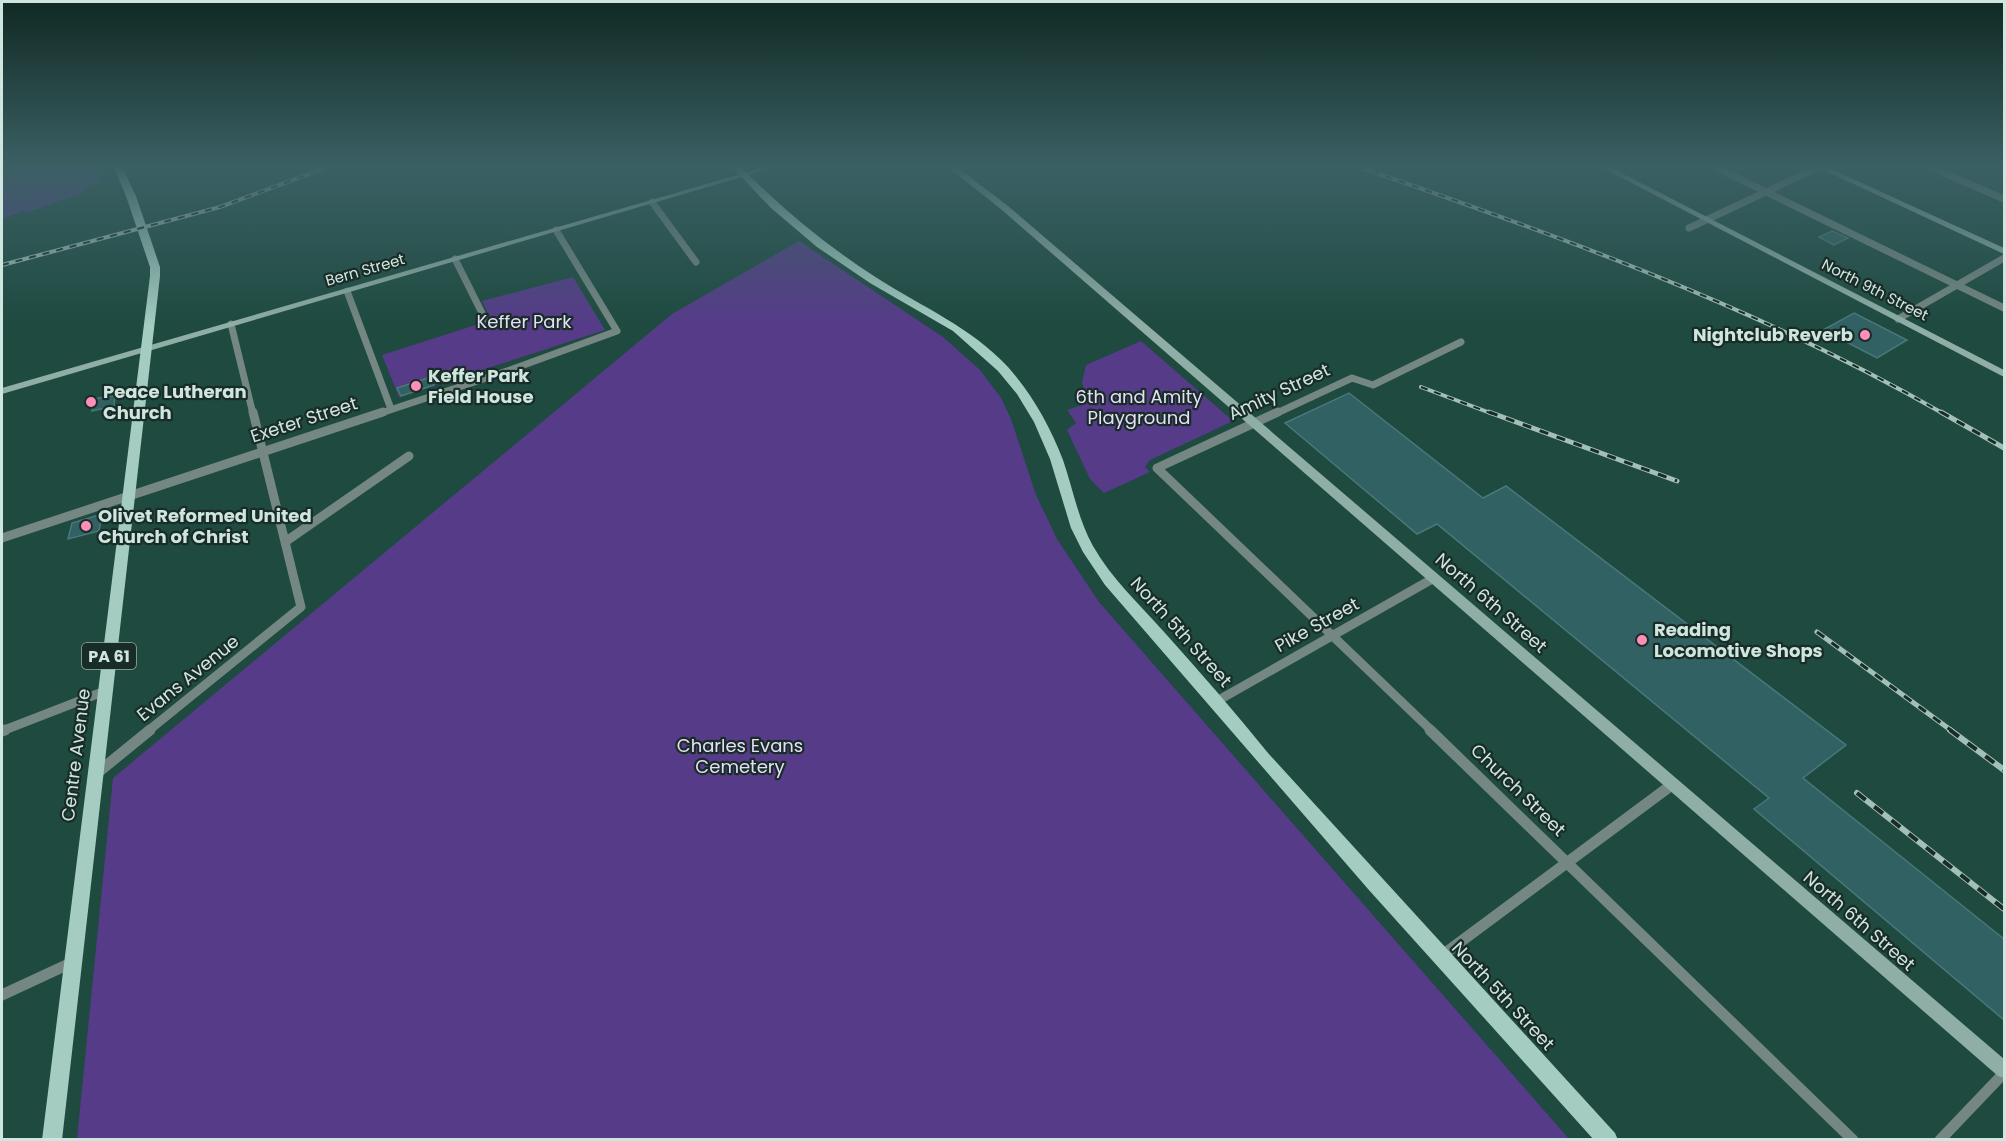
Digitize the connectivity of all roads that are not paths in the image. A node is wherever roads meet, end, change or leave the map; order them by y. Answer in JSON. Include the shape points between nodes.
{"nodes":[{"id":1,"x":139,"y":220,"type":"edge"},
{"id":2,"x":589,"y":220,"type":"edge"},
{"id":3,"x":665,"y":220,"type":"edge"},
{"id":4,"x":791,"y":220,"type":"edge"},
{"id":5,"x":1019,"y":220,"type":"edge"},
{"id":6,"x":1703,"y":220,"type":"edge"},
{"id":7,"x":1707,"y":220,"type":"edge"},
{"id":8,"x":1825,"y":220,"type":"edge"},
{"id":9,"x":1937,"y":220,"type":"edge"},
{"id":10,"x":1689,"y":228,"type":"dead end"},
{"id":11,"x":556,"y":230,"type":"junction"},
{"id":12,"x":2004,"y":251,"type":"edge"},
{"id":13,"x":2004,"y":258,"type":"edge"},
{"id":14,"x":455,"y":259,"type":"junction"},
{"id":15,"x":696,"y":262,"type":"dead end"},
{"id":16,"x":1957,"y":285,"type":"junction"},
{"id":17,"x":347,"y":291,"type":"junction"},
{"id":18,"x":2004,"y":308,"type":"edge"},
{"id":19,"x":485,"y":319,"type":"dead end"},
{"id":20,"x":1898,"y":319,"type":"junction"},
{"id":21,"x":231,"y":324,"type":"junction"},
{"id":22,"x":1461,"y":342,"type":"dead end"},
{"id":23,"x":146,"y":349,"type":"junction"},
{"id":24,"x":2004,"y":374,"type":"edge"},
{"id":25,"x":2,"y":391,"type":"edge"},
{"id":26,"x":391,"y":409,"type":"junction"},
{"id":27,"x":1253,"y":424,"type":"junction"},
{"id":28,"x":262,"y":452,"type":"junction"},
{"id":29,"x":409,"y":456,"type":"dead end"},
{"id":30,"x":1157,"y":468,"type":"joint"},
{"id":31,"x":129,"y":496,"type":"junction"},
{"id":32,"x":2,"y":538,"type":"edge"},
{"id":33,"x":285,"y":542,"type":"junction"},
{"id":34,"x":1434,"y":578,"type":"junction"},
{"id":35,"x":1332,"y":636,"type":"junction"},
{"id":36,"x":105,"y":691,"type":"junction"},
{"id":37,"x":1217,"y":701,"type":"junction"},
{"id":38,"x":2,"y":731,"type":"edge"},
{"id":39,"x":95,"y":775,"type":"junction"},
{"id":40,"x":1673,"y":784,"type":"junction"},
{"id":41,"x":1567,"y":862,"type":"junction"},
{"id":42,"x":1440,"y":957,"type":"junction"},
{"id":43,"x":73,"y":962,"type":"junction"},
{"id":44,"x":2,"y":995,"type":"edge"},
{"id":45,"x":2004,"y":1071,"type":"edge"},
{"id":46,"x":52,"y":1140,"type":"edge"},
{"id":47,"x":1608,"y":1140,"type":"edge"},
{"id":48,"x":1852,"y":1140,"type":"edge"},
{"id":49,"x":1940,"y":1140,"type":"edge"}],
"edges":[{"from":1,"to":23,"type":"main road","name":"Centre Avenue","number":"PA 61","via":[[155,267]]},
{"from":2,"to":11,"type":"street","name":"Bern Street"},
{"from":3,"to":15,"type":"street"},
{"from":4,"to":37,"type":"main road","name":"North 5th Street","via":[[875,281],[957,329],[1002,368],[1022,392],[1049,439],[1078,528],[1096,563]]},
{"from":5,"to":27,"type":"street","name":"North 6th Street"},
{"from":6,"to":10,"type":"street"},
{"from":7,"to":20,"type":"street","name":"North 9th Street"},
{"from":8,"to":16,"type":"street"},
{"from":9,"to":12,"type":"street"},
{"from":11,"to":14,"type":"street","name":"Bern Street"},
{"from":11,"to":26,"type":"street","name":"Exeter Street","via":[[616,331]]},
{"from":13,"to":16,"type":"street"},
{"from":14,"to":17,"type":"street","name":"Bern Street"},
{"from":14,"to":19,"type":"street"},
{"from":16,"to":18,"type":"street"},
{"from":16,"to":20,"type":"street"},
{"from":17,"to":21,"type":"street","name":"Bern Street"},
{"from":17,"to":26,"type":"street"},
{"from":20,"to":24,"type":"street","name":"North 9th Street"},
{"from":21,"to":23,"type":"street","name":"Bern Street"},
{"from":21,"to":28,"type":"street"},
{"from":22,"to":27,"type":"street","name":"Amity Street","via":[[1373,385],[1352,378]]},
{"from":23,"to":25,"type":"street","name":"Bern Street"},
{"from":23,"to":31,"type":"main road","name":"Centre Avenue","number":"PA 61"},
{"from":26,"to":28,"type":"street","name":"Exeter Street"},
{"from":27,"to":30,"type":"street","name":"Amity Street"},
{"from":27,"to":34,"type":"street","name":"North 6th Street"},
{"from":28,"to":31,"type":"street","name":"Exeter Street"},
{"from":28,"to":33,"type":"street"},
{"from":29,"to":33,"type":"street"},
{"from":30,"to":35,"type":"street","name":"Church Street"},
{"from":31,"to":32,"type":"street","name":"Exeter Street"},
{"from":31,"to":36,"type":"main road","name":"Centre Avenue","number":"PA 61"},
{"from":33,"to":39,"type":"street","name":"Evans Avenue","via":[[301,607]]},
{"from":34,"to":35,"type":"street","name":"Pike Street"},
{"from":34,"to":40,"type":"street","name":"North 6th Street"},
{"from":35,"to":37,"type":"street","name":"Pike Street"},
{"from":35,"to":41,"type":"street","name":"Church Street"},
{"from":36,"to":38,"type":"street"},
{"from":36,"to":39,"type":"main road","name":"Centre Avenue","number":"PA 61"},
{"from":37,"to":42,"type":"main road","name":"North 5th Street"},
{"from":39,"to":43,"type":"main road","name":"Centre Avenue","number":"PA 61"},
{"from":40,"to":41,"type":"street"},
{"from":40,"to":45,"type":"street","name":"North 6th Street"},
{"from":41,"to":42,"type":"street"},
{"from":41,"to":48,"type":"street","name":"Church Street"},
{"from":42,"to":47,"type":"main road","name":"North 5th Street"},
{"from":43,"to":44,"type":"street"},
{"from":43,"to":46,"type":"main road","name":"Centre Avenue","number":"PA 61"},
{"from":45,"to":49,"type":"street"}]}
